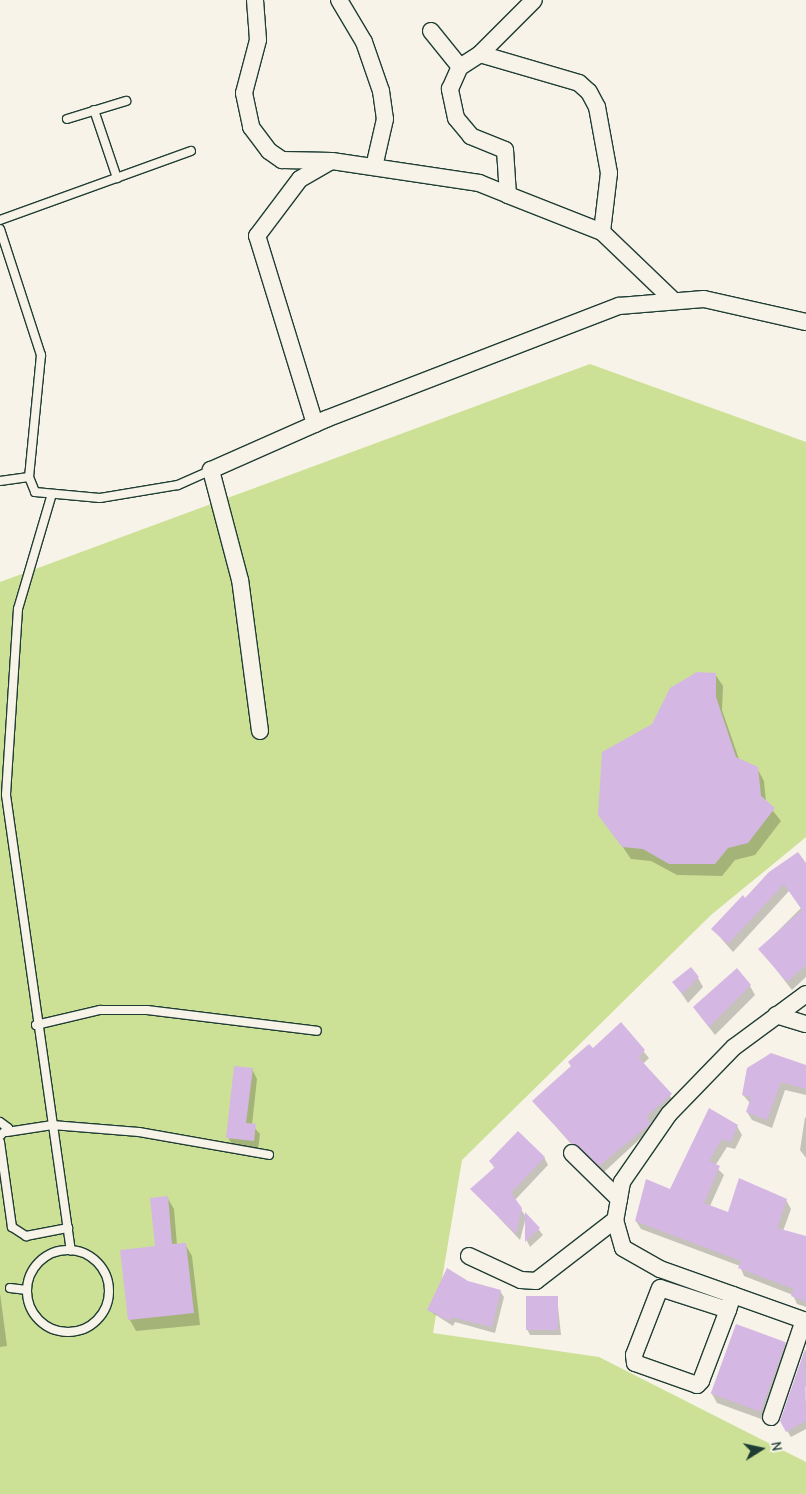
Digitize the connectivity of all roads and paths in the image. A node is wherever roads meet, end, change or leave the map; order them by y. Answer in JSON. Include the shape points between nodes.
{"nodes":[{"id":1,"x":255,"y":0,"type":"edge"},
{"id":2,"x":339,"y":0,"type":"edge"},
{"id":3,"x":534,"y":0,"type":"edge"},
{"id":4,"x":431,"y":31,"type":"dead end"},
{"id":5,"x":480,"y":54,"type":"junction"},
{"id":6,"x":460,"y":67,"type":"junction"},
{"id":7,"x":126,"y":101,"type":"dead end"},
{"id":8,"x":94,"y":110,"type":"junction"},
{"id":9,"x":66,"y":119,"type":"dead end"},
{"id":10,"x":191,"y":151,"type":"dead end"},
{"id":11,"x":332,"y":161,"type":"junction"},
{"id":12,"x":374,"y":167,"type":"junction"},
{"id":13,"x":117,"y":178,"type":"junction"},
{"id":14,"x":508,"y":195,"type":"junction"},
{"id":15,"x":0,"y":220,"type":"edge"},
{"id":16,"x":0,"y":229,"type":"edge"},
{"id":17,"x":602,"y":232,"type":"junction"},
{"id":18,"x":674,"y":301,"type":"junction"},
{"id":19,"x":806,"y":322,"type":"edge"},
{"id":20,"x":315,"y":424,"type":"junction"},
{"id":21,"x":211,"y":470,"type":"junction"},
{"id":22,"x":30,"y":477,"type":"junction"},
{"id":23,"x":0,"y":481,"type":"edge"},
{"id":24,"x":50,"y":497,"type":"junction"},
{"id":25,"x":260,"y":731,"type":"dead end"},
{"id":26,"x":806,"y":994,"type":"edge"},
{"id":27,"x":776,"y":1015,"type":"junction"},
{"id":28,"x":806,"y":1024,"type":"edge"},
{"id":29,"x":36,"y":1025,"type":"junction"},
{"id":30,"x":317,"y":1031,"type":"dead end"},
{"id":31,"x":0,"y":1122,"type":"edge"},
{"id":32,"x":52,"y":1125,"type":"junction"},
{"id":33,"x":4,"y":1134,"type":"edge"},
{"id":34,"x":0,"y":1142,"type":"edge"},
{"id":35,"x":572,"y":1154,"type":"dead end"},
{"id":36,"x":269,"y":1155,"type":"dead end"},
{"id":37,"x":619,"y":1199,"type":"junction"},
{"id":38,"x":615,"y":1220,"type":"junction"},
{"id":39,"x":68,"y":1228,"type":"junction"},
{"id":40,"x":71,"y":1250,"type":"junction"},
{"id":41,"x":469,"y":1256,"type":"dead end"},
{"id":42,"x":10,"y":1288,"type":"dead end"},
{"id":43,"x":27,"y":1290,"type":"junction"},
{"id":44,"x":731,"y":1303,"type":"junction"},
{"id":45,"x":805,"y":1320,"type":"edge"},
{"id":46,"x":770,"y":1417,"type":"dead end"}],
"edges":[{"from":1,"to":11,"type":"street","via":[[258,40],[244,93],[251,127],[282,160]]},
{"from":2,"to":12,"type":"street","via":[[364,42],[381,91],[385,119]]},
{"from":3,"to":5,"type":"street"},
{"from":4,"to":6,"type":"street"},
{"from":5,"to":6,"type":"street"},
{"from":5,"to":17,"type":"street","via":[[579,83],[589,92],[597,107],[610,173]]},
{"from":6,"to":14,"type":"street","via":[[450,89],[456,118],[471,136],[505,150]]},
{"from":7,"to":8,"type":"lane"},
{"from":8,"to":9,"type":"lane"},
{"from":8,"to":13,"type":"lane"},
{"from":10,"to":13,"type":"lane"},
{"from":11,"to":12,"type":"street"},
{"from":11,"to":20,"type":"street","via":[[300,179],[257,236]]},
{"from":12,"to":14,"type":"street","via":[[479,183]]},
{"from":13,"to":15,"type":"lane"},
{"from":14,"to":17,"type":"street"},
{"from":16,"to":22,"type":"lane","via":[[42,355]]},
{"from":17,"to":18,"type":"street"},
{"from":18,"to":19,"type":"street","via":[[704,299]]},
{"from":18,"to":20,"type":"street","via":[[619,306]]},
{"from":20,"to":21,"type":"street"},
{"from":21,"to":24,"type":"lane","via":[[169,487],[100,498]]},
{"from":21,"to":25,"type":"street","via":[[240,580]]},
{"from":22,"to":23,"type":"lane"},
{"from":22,"to":24,"type":"lane","via":[[35,492]]},
{"from":24,"to":29,"type":"lane","via":[[18,609],[6,796]]},
{"from":26,"to":27,"type":"street"},
{"from":27,"to":28,"type":"street"},
{"from":27,"to":37,"type":"street","via":[[734,1047],[669,1114],[622,1182]]},
{"from":29,"to":30,"type":"lane","via":[[100,1010],[147,1010]]},
{"from":29,"to":32,"type":"lane"},
{"from":31,"to":33,"type":"lane","via":[[7,1126]]},
{"from":32,"to":33,"type":"lane"},
{"from":32,"to":36,"type":"lane","via":[[139,1132]]},
{"from":32,"to":39,"type":"lane"},
{"from":34,"to":39,"type":"lane","via":[[12,1227],[26,1236]]},
{"from":35,"to":37,"type":"street"},
{"from":37,"to":38,"type":"street"},
{"from":38,"to":41,"type":"street","via":[[548,1276],[536,1281],[521,1280]]},
{"from":38,"to":44,"type":"street","via":[[623,1248],[660,1270]]},
{"from":39,"to":40,"type":"lane"},
{"from":40,"to":43,"type":"lane","via":[[52,1254],[36,1265]]},
{"from":40,"to":43,"type":"lane","via":[[96,1261],[105,1272],[113,1292],[94,1324],[67,1332],[43,1324],[31,1308]]},
{"from":42,"to":43,"type":"lane"},
{"from":44,"to":44,"type":"street","via":[[697,1385],[635,1363],[634,1355],[660,1288]]},
{"from":44,"to":45,"type":"street"},
{"from":45,"to":46,"type":"street"}]}
